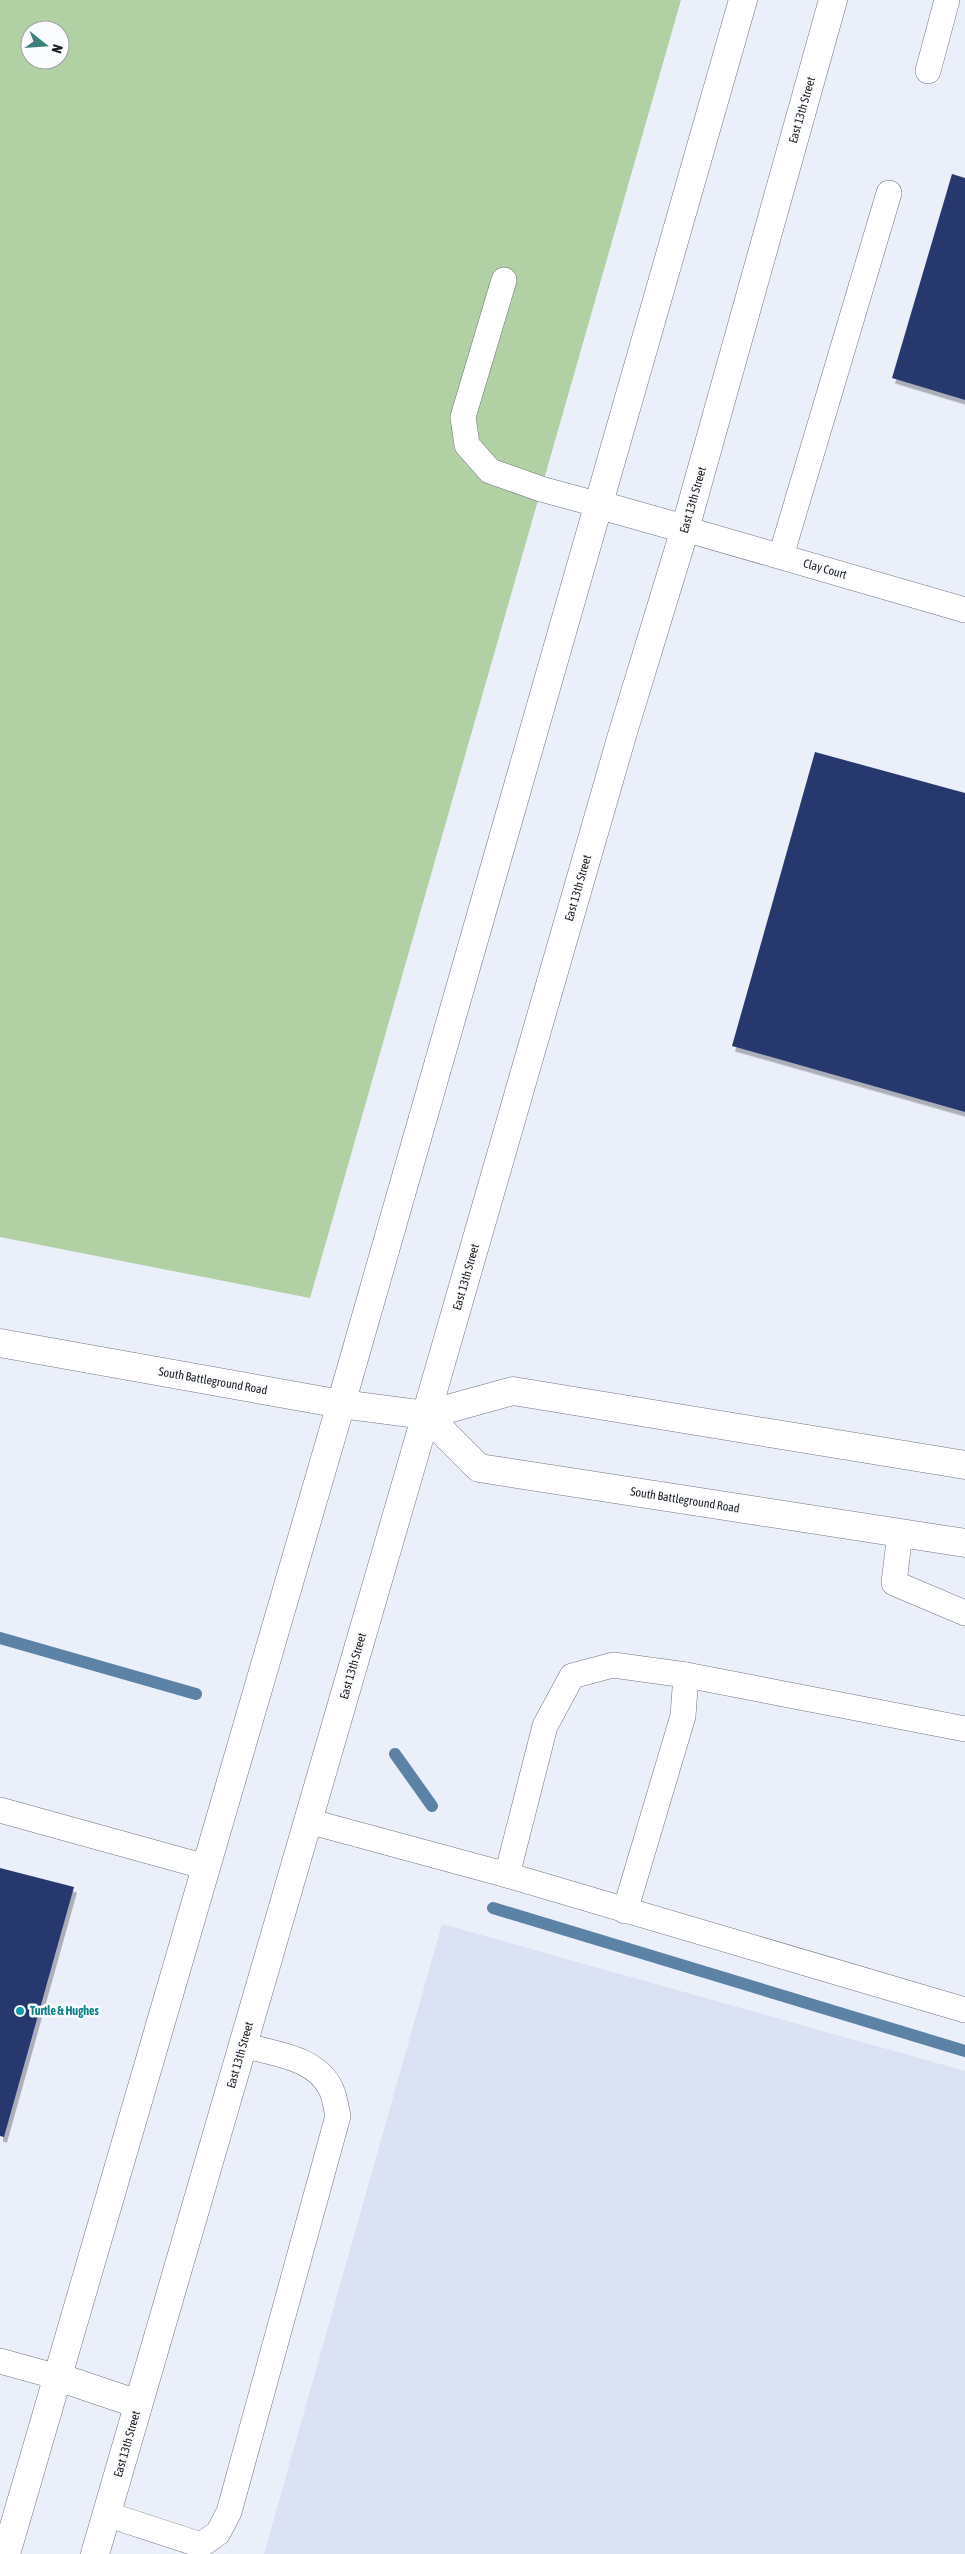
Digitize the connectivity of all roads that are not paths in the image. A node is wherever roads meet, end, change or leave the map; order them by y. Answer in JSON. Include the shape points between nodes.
{"nodes":[{"id":1,"x":743,"y":0,"type":"edge"},
{"id":2,"x":833,"y":0,"type":"edge"},
{"id":3,"x":947,"y":0,"type":"edge"},
{"id":4,"x":928,"y":71,"type":"dead end"},
{"id":5,"x":889,"y":193,"type":"dead end"},
{"id":6,"x":504,"y":280,"type":"dead end"},
{"id":7,"x":600,"y":504,"type":"junction"},
{"id":8,"x":685,"y":529,"type":"junction"},
{"id":9,"x":780,"y":556,"type":"junction"},
{"id":10,"x":965,"y":610,"type":"edge"},
{"id":11,"x":0,"y":1343,"type":"edge"},
{"id":12,"x":341,"y":1404,"type":"junction"},
{"id":13,"x":426,"y":1415,"type":"junction"},
{"id":14,"x":965,"y":1465,"type":"edge"},
{"id":15,"x":900,"y":1533,"type":"junction"},
{"id":16,"x":965,"y":1543,"type":"edge"},
{"id":17,"x":965,"y":1613,"type":"edge"},
{"id":18,"x":686,"y":1675,"type":"junction"},
{"id":19,"x":965,"y":1729,"type":"edge"},
{"id":20,"x":0,"y":1810,"type":"edge"},
{"id":21,"x":308,"y":1822,"type":"junction"},
{"id":22,"x":206,"y":1868,"type":"junction"},
{"id":23,"x":507,"y":1875,"type":"junction"},
{"id":24,"x":625,"y":1911,"type":"junction"},
{"id":25,"x":965,"y":2010,"type":"edge"},
{"id":26,"x":243,"y":2045,"type":"junction"},
{"id":27,"x":0,"y":2361,"type":"edge"},
{"id":28,"x":58,"y":2377,"type":"junction"},
{"id":29,"x":138,"y":2404,"type":"junction"},
{"id":30,"x":106,"y":2514,"type":"junction"},
{"id":31,"x":6,"y":2554,"type":"edge"},
{"id":32,"x":95,"y":2554,"type":"edge"}],
"edges":[{"from":1,"to":7,"type":"main road"},
{"from":2,"to":8,"type":"main road","name":"East 13th Street"},
{"from":3,"to":4,"type":"lane"},
{"from":5,"to":9,"type":"lane"},
{"from":6,"to":7,"type":"lane","via":[[463,417],[467,445],[490,471],[541,489]]},
{"from":7,"to":8,"type":"main road"},
{"from":7,"to":12,"type":"main road"},
{"from":8,"to":9,"type":"lane","name":"Clay Court"},
{"from":8,"to":13,"type":"main road","name":"East 13th Street","via":[[620,742]]},
{"from":9,"to":10,"type":"lane","name":"Clay Court"},
{"from":11,"to":12,"type":"main road","name":"South Battleground Road"},
{"from":12,"to":13,"type":"main road","name":"South Battleground Road"},
{"from":12,"to":22,"type":"main road"},
{"from":13,"to":14,"type":"main road","name":"South Battleground Road","via":[[513,1391]]},
{"from":13,"to":15,"type":"main road","name":"South Battleground Road","via":[[479,1468]]},
{"from":13,"to":21,"type":"main road","name":"East 13th Street"},
{"from":15,"to":16,"type":"main road","name":"South Battleground Road"},
{"from":15,"to":17,"type":"lane","via":[[894,1583]]},
{"from":18,"to":19,"type":"lane"},
{"from":18,"to":23,"type":"lane","via":[[613,1665],[572,1676],[545,1726]]},
{"from":18,"to":24,"type":"lane","via":[[683,1716]]},
{"from":20,"to":22,"type":"lane"},
{"from":21,"to":23,"type":"lane"},
{"from":21,"to":26,"type":"main road","name":"East 13th Street"},
{"from":22,"to":28,"type":"main road"},
{"from":23,"to":24,"type":"lane"},
{"from":24,"to":25,"type":"lane"},
{"from":26,"to":29,"type":"main road","name":"East 13th Street"},
{"from":26,"to":30,"type":"lane","via":[[309,2064],[323,2075],[332,2091],[338,2116],[229,2512],[218,2533],[201,2545]]},
{"from":27,"to":28,"type":"lane"},
{"from":28,"to":29,"type":"main road"},
{"from":28,"to":31,"type":"main road"},
{"from":29,"to":30,"type":"main road","name":"East 13th Street"},
{"from":30,"to":32,"type":"main road","name":"East 13th Street"}]}
